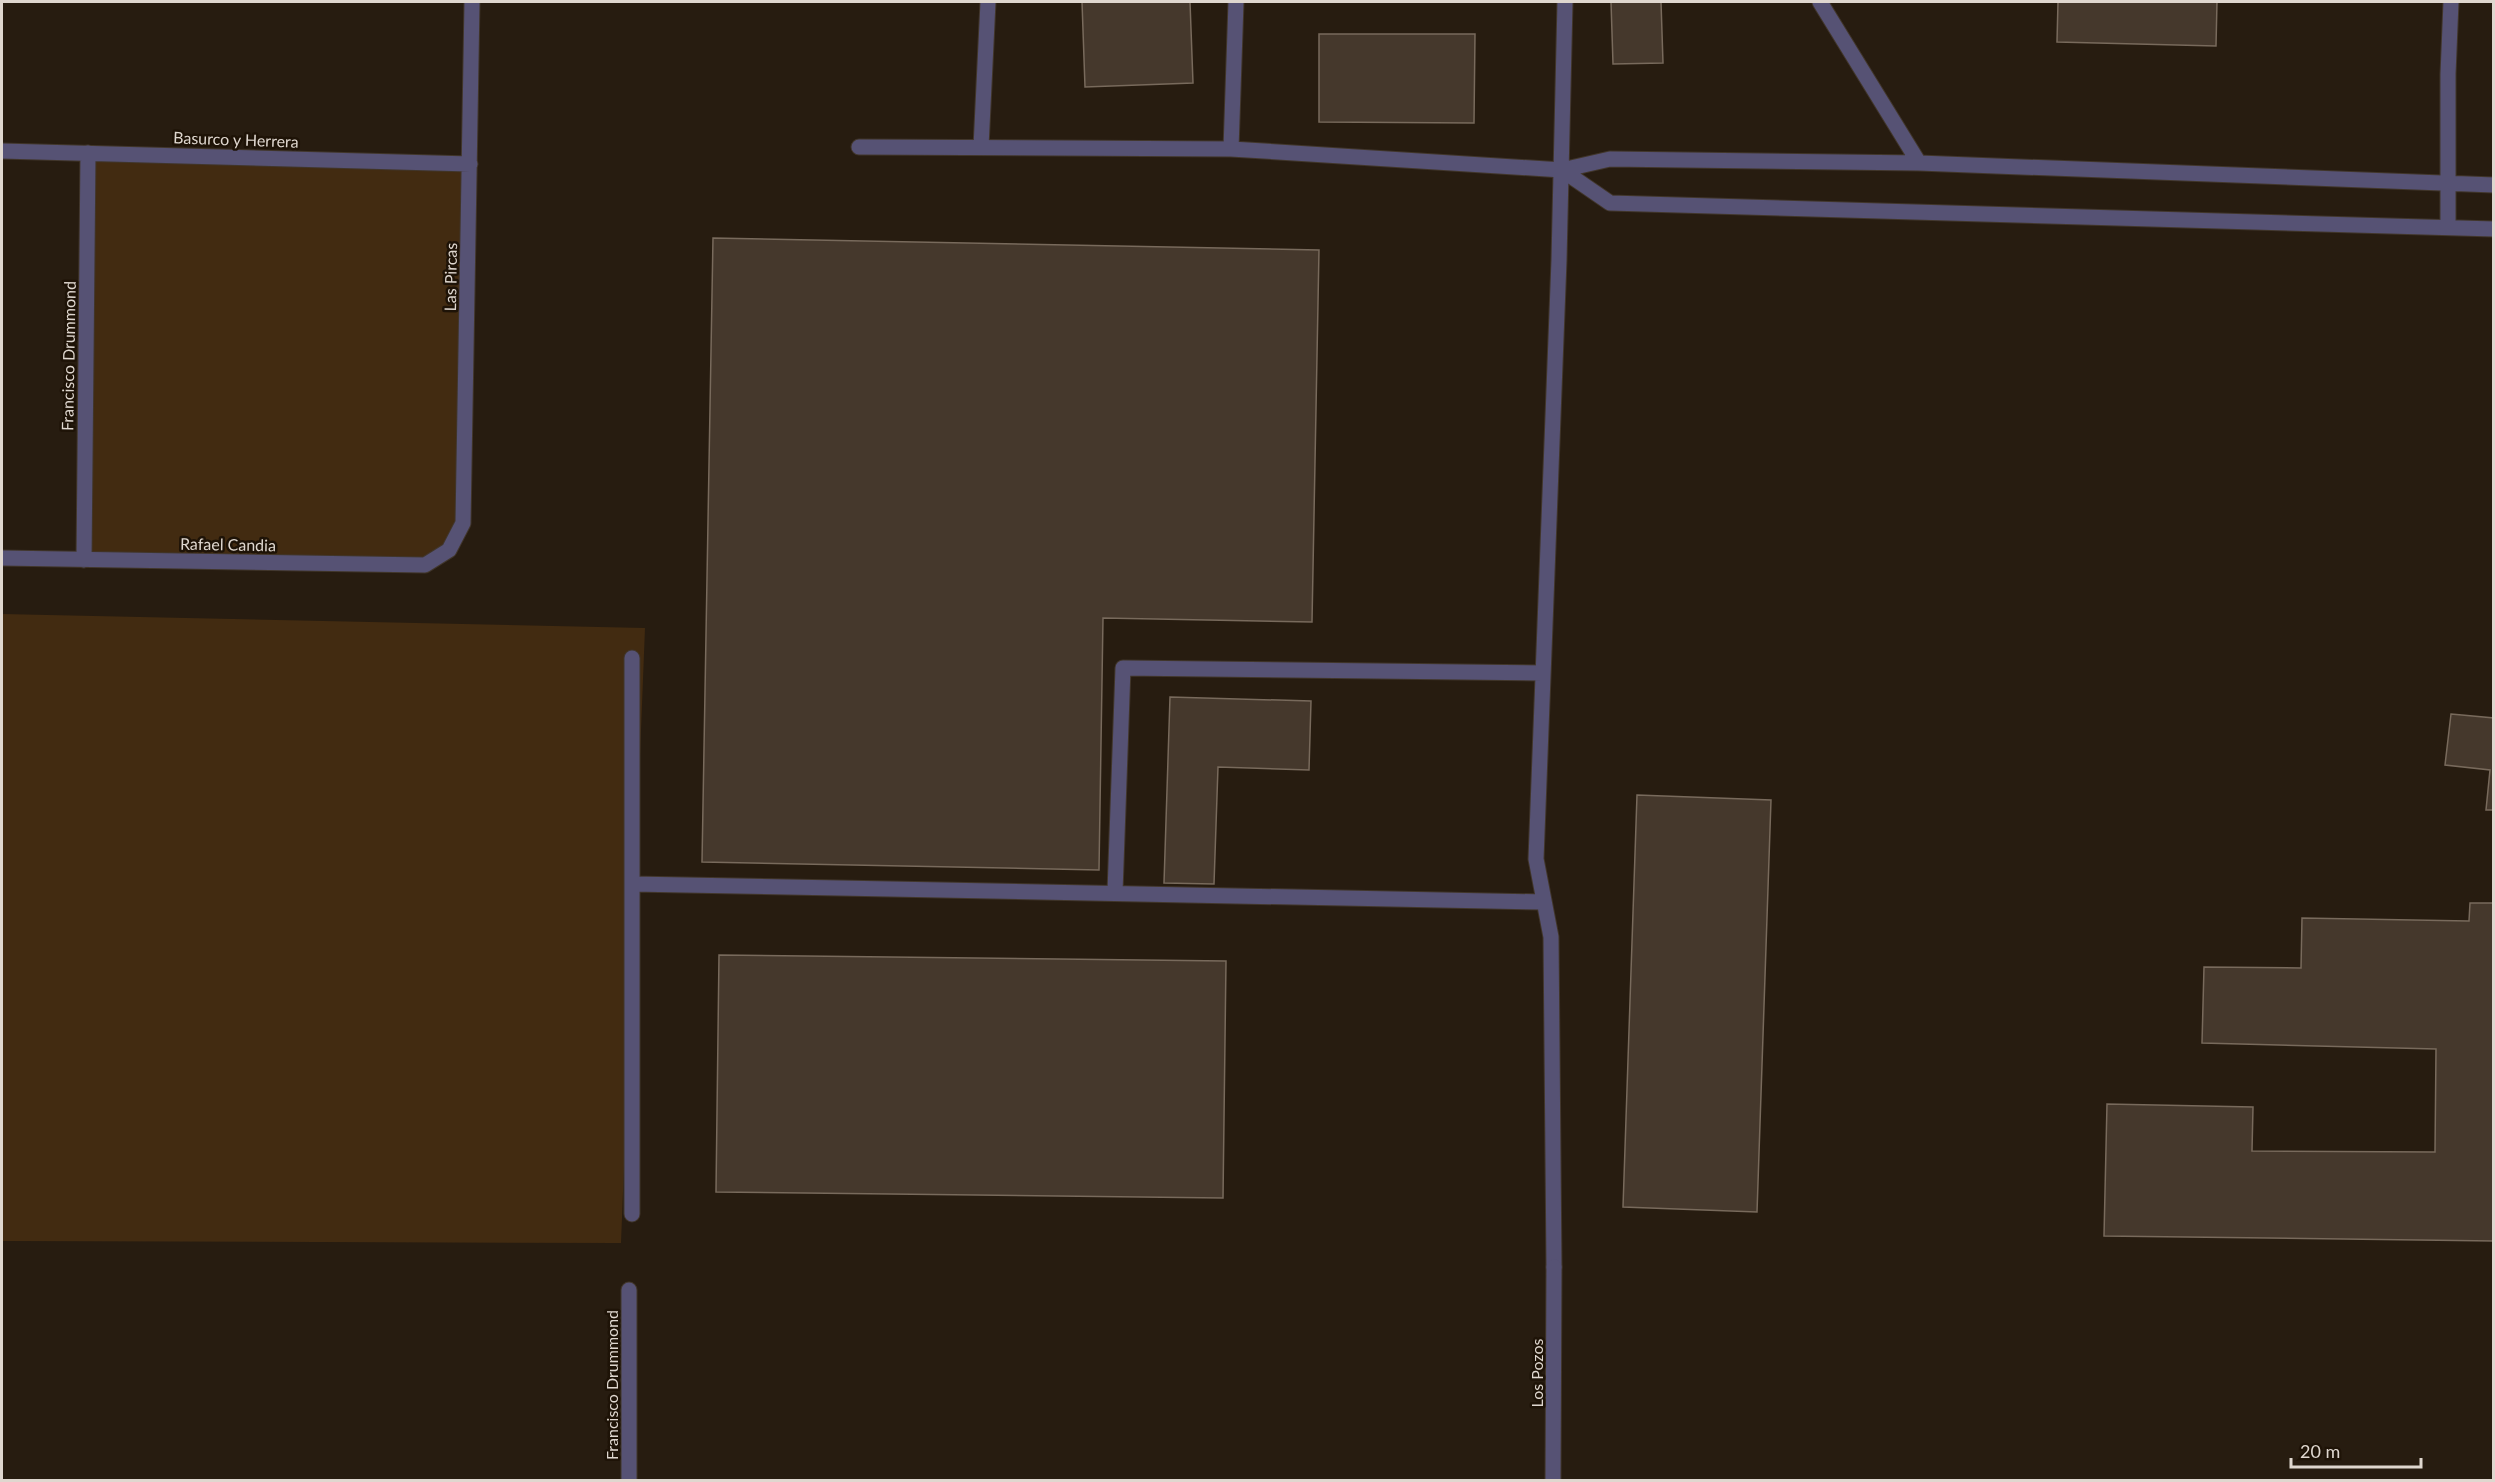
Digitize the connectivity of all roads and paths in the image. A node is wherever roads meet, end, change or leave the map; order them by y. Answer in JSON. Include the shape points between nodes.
{"nodes":[{"id":1,"x":472,"y":2,"type":"edge"},
{"id":2,"x":988,"y":2,"type":"edge"},
{"id":3,"x":1236,"y":2,"type":"edge"},
{"id":4,"x":1565,"y":2,"type":"edge"},
{"id":5,"x":1820,"y":2,"type":"edge"},
{"id":6,"x":2451,"y":2,"type":"edge"},
{"id":7,"x":858,"y":147,"type":"dead end"},
{"id":8,"x":981,"y":147,"type":"junction"},
{"id":9,"x":1231,"y":149,"type":"junction"},
{"id":10,"x":2,"y":151,"type":"edge"},
{"id":11,"x":88,"y":153,"type":"junction"},
{"id":12,"x":1919,"y":163,"type":"junction"},
{"id":13,"x":470,"y":164,"type":"junction"},
{"id":14,"x":1562,"y":170,"type":"junction"},
{"id":15,"x":2448,"y":183,"type":"junction"},
{"id":16,"x":2493,"y":185,"type":"edge"},
{"id":17,"x":2448,"y":227,"type":"junction"},
{"id":18,"x":2493,"y":229,"type":"edge"},
{"id":19,"x":449,"y":550,"type":"joint"},
{"id":20,"x":2,"y":558,"type":"edge"},
{"id":21,"x":84,"y":560,"type":"junction"},
{"id":22,"x":633,"y":658,"type":"dead end"},
{"id":23,"x":1543,"y":673,"type":"junction"},
{"id":24,"x":633,"y":884,"type":"junction"},
{"id":25,"x":1115,"y":892,"type":"junction"},
{"id":26,"x":1543,"y":902,"type":"junction"},
{"id":27,"x":632,"y":1214,"type":"dead end"},
{"id":28,"x":629,"y":1290,"type":"dead end"},
{"id":29,"x":629,"y":1480,"type":"edge"},
{"id":30,"x":1553,"y":1480,"type":"edge"}],
"edges":[{"from":1,"to":13,"type":"street","name":"Las Pircas"},
{"from":2,"to":8,"type":"street"},
{"from":3,"to":9,"type":"street"},
{"from":4,"to":14,"type":"street","name":"Los Pozos"},
{"from":5,"to":12,"type":"street"},
{"from":6,"to":15,"type":"street"},
{"from":7,"to":8,"type":"street"},
{"from":8,"to":9,"type":"street"},
{"from":9,"to":14,"type":"street"},
{"from":10,"to":11,"type":"street","name":"Basurco y Herrera"},
{"from":11,"to":13,"type":"street","name":"Basurco y Herrera"},
{"from":11,"to":21,"type":"street","name":"Francisco Drummond"},
{"from":12,"to":14,"type":"street","via":[[1610,159]]},
{"from":12,"to":15,"type":"street"},
{"from":13,"to":19,"type":"street","name":"Las Pircas","via":[[463,523]]},
{"from":14,"to":17,"type":"street","via":[[1610,203]]},
{"from":14,"to":23,"type":"street","name":"Los Pozos"},
{"from":15,"to":16,"type":"street"},
{"from":15,"to":17,"type":"street"},
{"from":17,"to":18,"type":"street"},
{"from":19,"to":21,"type":"street","name":"Rafael Candia","via":[[425,565]]},
{"from":20,"to":21,"type":"street","name":"Rafael Candia"},
{"from":22,"to":24,"type":"street"},
{"from":23,"to":25,"type":"street","via":[[1123,668]]},
{"from":23,"to":26,"type":"street","name":"Los Pozos","via":[[1536,859]]},
{"from":24,"to":25,"type":"street"},
{"from":24,"to":27,"type":"street"},
{"from":25,"to":26,"type":"street"},
{"from":26,"to":30,"type":"street","name":"Los Pozos","via":[[1551,937]]},
{"from":28,"to":29,"type":"street","name":"Francisco Drummond"}]}
